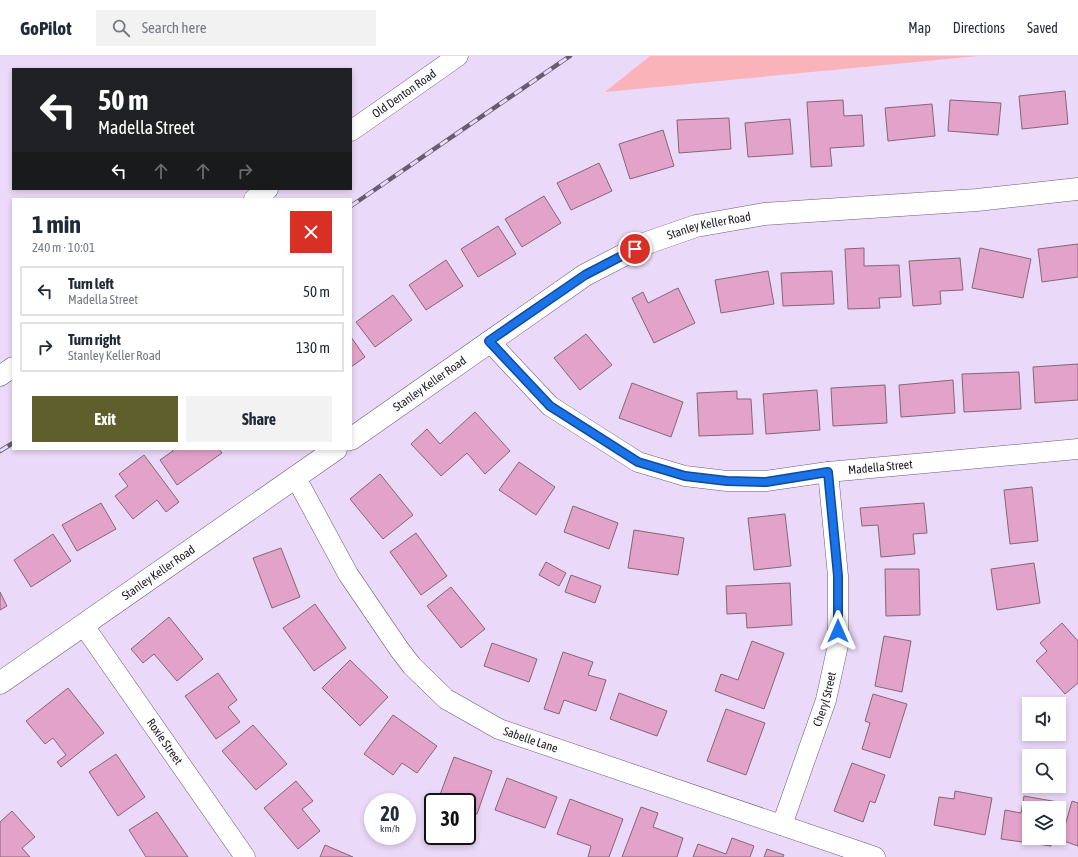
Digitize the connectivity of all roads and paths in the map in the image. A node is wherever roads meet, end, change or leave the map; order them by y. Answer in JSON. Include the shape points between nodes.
{"nodes":[{"id":1,"x":458,"y":56,"type":"edge"},
{"id":2,"x":352,"y":130,"type":"edge"},
{"id":3,"x":1078,"y":189,"type":"edge"},
{"id":4,"x":267,"y":190,"type":"edge"},
{"id":5,"x":255,"y":198,"type":"edge"},
{"id":6,"x":489,"y":341,"type":"junction"},
{"id":7,"x":12,"y":368,"type":"edge"},
{"id":8,"x":0,"y":376,"type":"edge"},
{"id":9,"x":352,"y":438,"type":"edge"},
{"id":10,"x":1078,"y":449,"type":"edge"},
{"id":11,"x":335,"y":450,"type":"edge"},
{"id":12,"x":828,"y":472,"type":"junction"},
{"id":13,"x":296,"y":478,"type":"junction"},
{"id":14,"x":84,"y":626,"type":"junction"},
{"id":15,"x":0,"y":683,"type":"edge"},
{"id":16,"x":782,"y":825,"type":"junction"},
{"id":17,"x":245,"y":857,"type":"edge"},
{"id":18,"x":875,"y":857,"type":"edge"}],
"edges":[{"from":1,"to":2,"type":"street","name":"Old Denton Road"},
{"from":3,"to":6,"type":"street","name":"Stanley Keller Road","via":[[977,200],[764,214],[696,226],[647,243],[585,275]]},
{"from":4,"to":5,"type":"street"},
{"from":6,"to":9,"type":"street","name":"Stanley Keller Road"},
{"from":6,"to":12,"type":"street","name":"Madella Street","via":[[550,406],[638,462],[685,476],[727,481],[766,482]]},
{"from":7,"to":8,"type":"street"},
{"from":10,"to":12,"type":"street","name":"Madella Street"},
{"from":11,"to":13,"type":"street","name":"Stanley Keller Road"},
{"from":12,"to":16,"type":"street","name":"Cheryl Street","via":[[838,576],[838,645],[826,700]]},
{"from":13,"to":14,"type":"street","name":"Stanley Keller Road"},
{"from":13,"to":16,"type":"street","name":"Sabelle Lane","via":[[348,574],[412,666],[446,699],[499,729]]},
{"from":14,"to":15,"type":"street","name":"Stanley Keller Road"},
{"from":14,"to":17,"type":"street","name":"Roxie Street"},
{"from":16,"to":18,"type":"street","name":"Sabelle Lane"}]}
